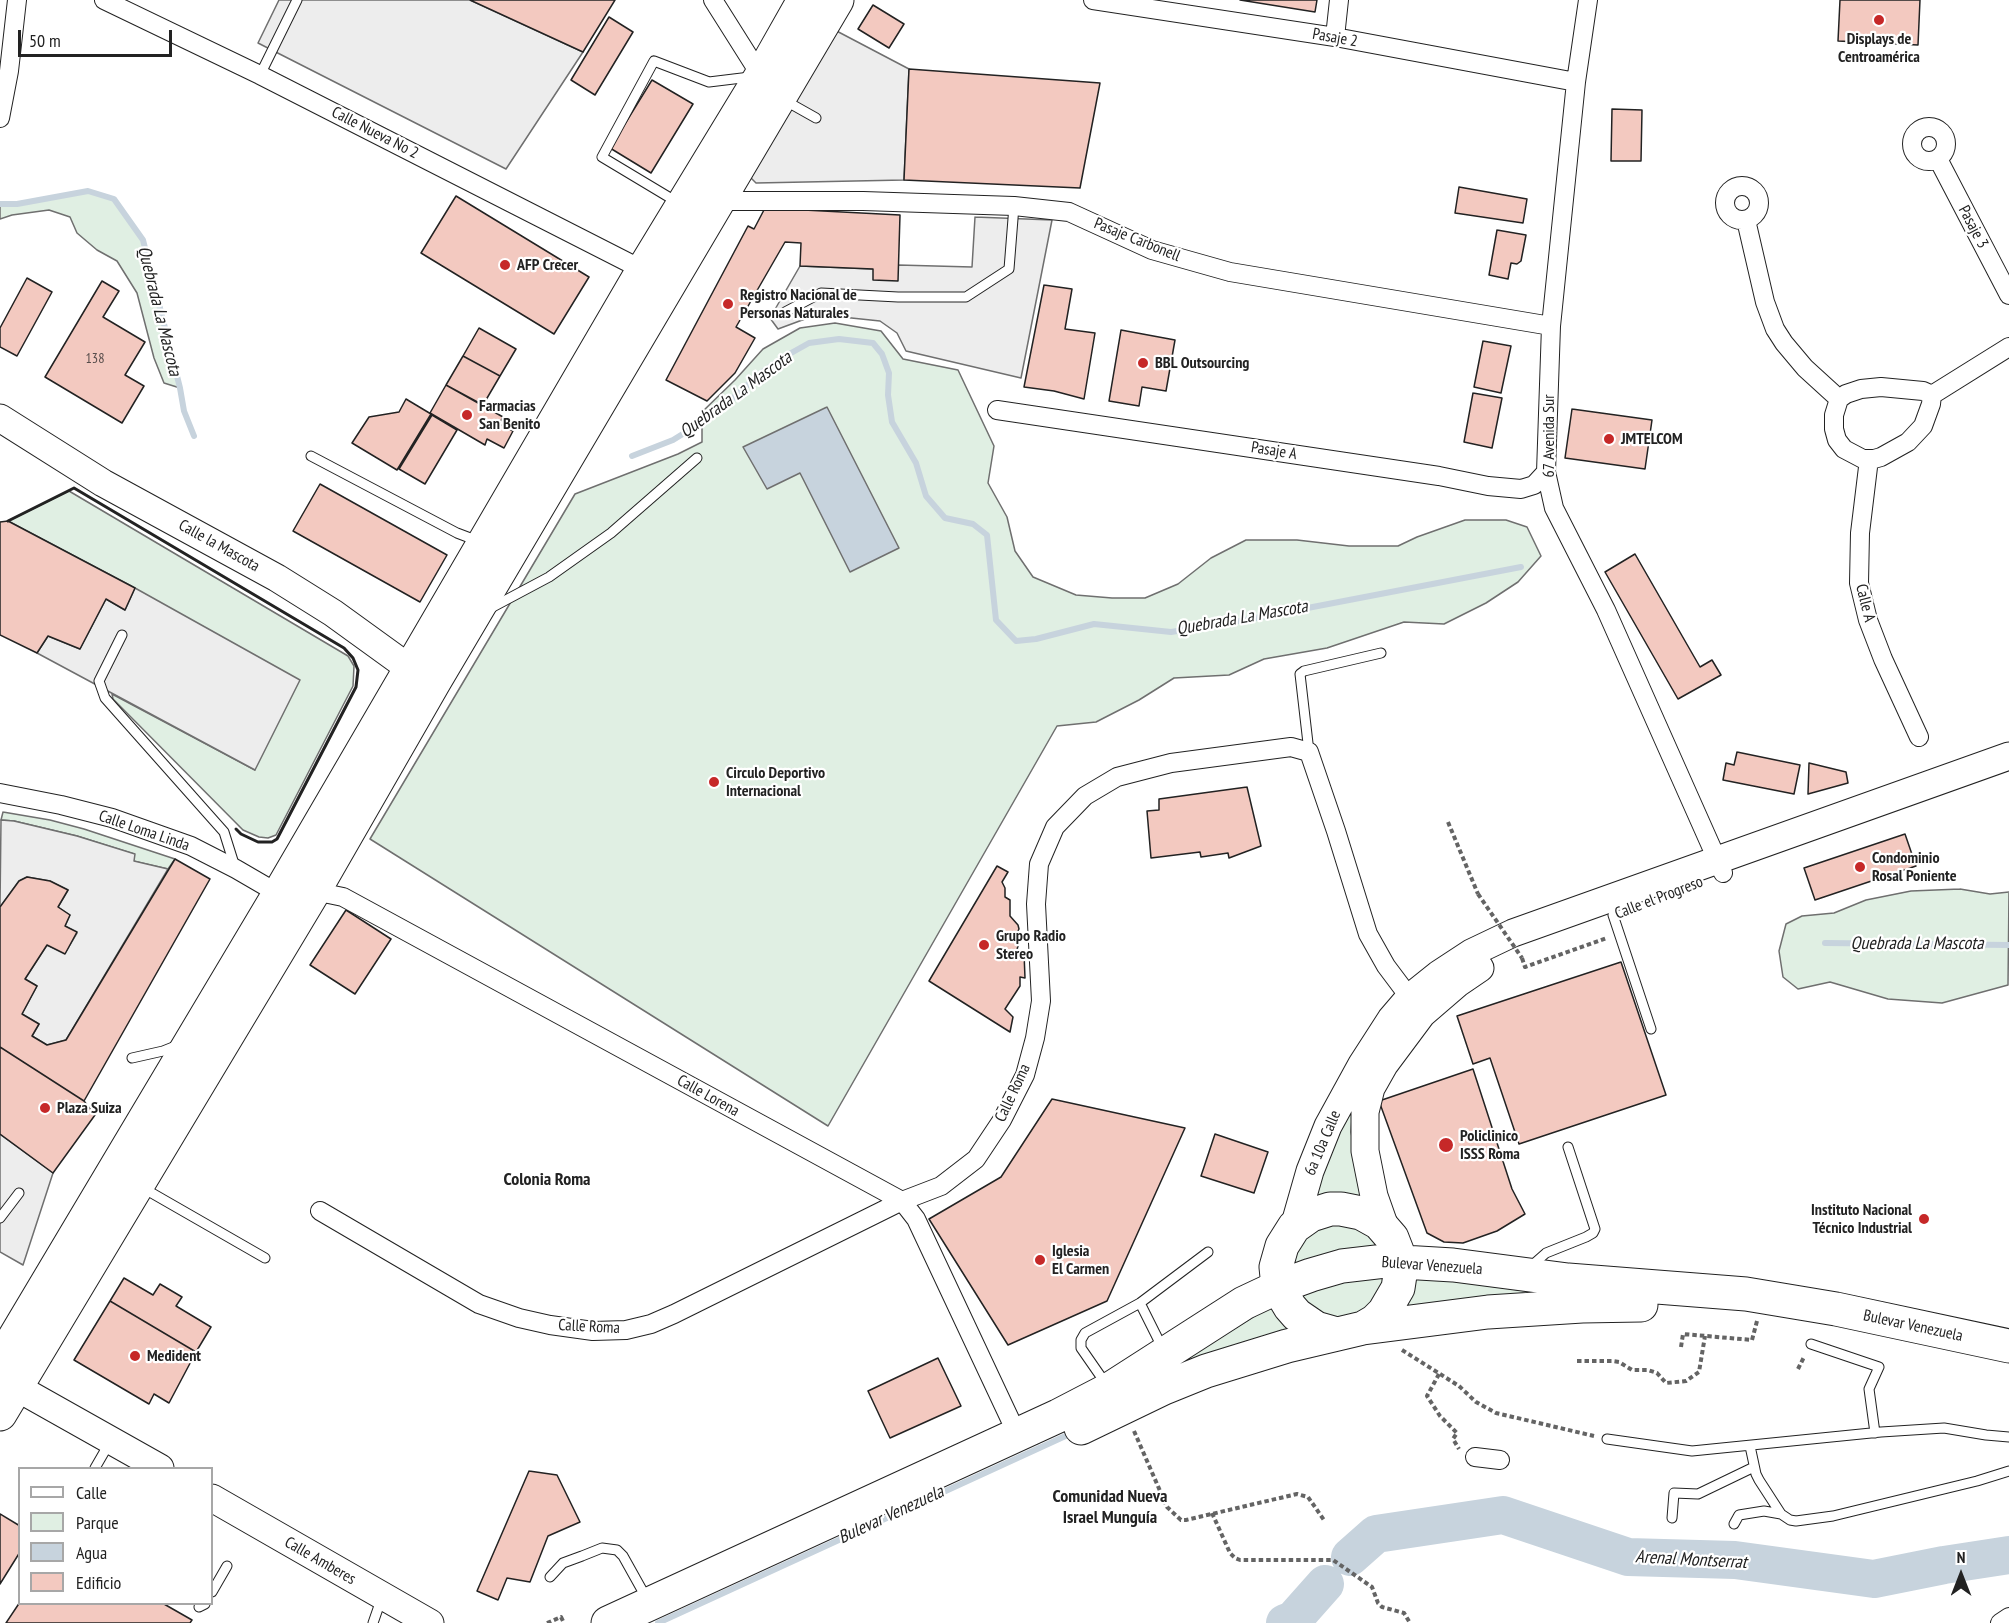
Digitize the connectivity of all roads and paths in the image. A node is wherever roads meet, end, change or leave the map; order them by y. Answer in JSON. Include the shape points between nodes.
{"nodes":[{"id":1,"x":17,"y":0,"type":"edge"},
{"id":2,"x":104,"y":0,"type":"edge"},
{"id":3,"x":297,"y":0,"type":"edge"},
{"id":4,"x":713,"y":0,"type":"edge"},
{"id":5,"x":804,"y":0,"type":"edge"},
{"id":6,"x":837,"y":0,"type":"edge"},
{"id":7,"x":1093,"y":0,"type":"edge"},
{"id":8,"x":1339,"y":0,"type":"edge"},
{"id":9,"x":1588,"y":0,"type":"edge"},
{"id":10,"x":1335,"y":37,"type":"junction"},
{"id":11,"x":260,"y":75,"type":"junction"},
{"id":12,"x":1576,"y":82,"type":"junction"},
{"id":13,"x":770,"y":87,"type":"junction"},
{"id":14,"x":0,"y":118,"type":"edge"},
{"id":15,"x":816,"y":118,"type":"dead end"},
{"id":16,"x":1938,"y":159,"type":"dead end"},
{"id":17,"x":718,"y":201,"type":"junction"},
{"id":18,"x":682,"y":206,"type":"junction"},
{"id":19,"x":1014,"y":206,"type":"junction"},
{"id":20,"x":1746,"y":220,"type":"dead end"},
{"id":21,"x":643,"y":270,"type":"junction"},
{"id":22,"x":2009,"y":295,"type":"edge"},
{"id":23,"x":785,"y":312,"type":"dead end"},
{"id":24,"x":1551,"y":326,"type":"junction"},
{"id":25,"x":2009,"y":347,"type":"edge"},
{"id":26,"x":1932,"y":395,"type":"junction"},
{"id":27,"x":1839,"y":399,"type":"junction"},
{"id":28,"x":997,"y":410,"type":"dead end"},
{"id":29,"x":0,"y":417,"type":"edge"},
{"id":30,"x":311,"y":456,"type":"dead end"},
{"id":31,"x":697,"y":458,"type":"dead end"},
{"id":32,"x":1869,"y":459,"type":"junction"},
{"id":33,"x":1546,"y":472,"type":"junction"},
{"id":34,"x":483,"y":543,"type":"junction"},
{"id":35,"x":474,"y":617,"type":"junction"},
{"id":36,"x":122,"y":635,"type":"dead end"},
{"id":37,"x":1381,"y":653,"type":"dead end"},
{"id":38,"x":422,"y":675,"type":"junction"},
{"id":39,"x":1919,"y":737,"type":"dead end"},
{"id":40,"x":1309,"y":752,"type":"junction"},
{"id":41,"x":2009,"y":756,"type":"edge"},
{"id":42,"x":2009,"y":769,"type":"edge"},
{"id":43,"x":0,"y":793,"type":"edge"},
{"id":44,"x":1448,"y":822,"type":"dead end"},
{"id":45,"x":1720,"y":867,"type":"junction"},
{"id":46,"x":236,"y":869,"type":"junction"},
{"id":47,"x":314,"y":891,"type":"junction"},
{"id":48,"x":279,"y":894,"type":"junction"},
{"id":49,"x":1616,"y":925,"type":"junction"},
{"id":50,"x":1415,"y":1006,"type":"junction"},
{"id":51,"x":200,"y":1026,"type":"junction"},
{"id":52,"x":1651,"y":1029,"type":"dead end"},
{"id":53,"x":132,"y":1059,"type":"dead end"},
{"id":54,"x":1362,"y":1064,"type":"joint"},
{"id":55,"x":1366,"y":1103,"type":"joint"},
{"id":56,"x":1568,"y":1147,"type":"dead end"},
{"id":57,"x":138,"y":1185,"type":"junction"},
{"id":58,"x":19,"y":1193,"type":"dead end"},
{"id":59,"x":902,"y":1201,"type":"junction"},
{"id":60,"x":320,"y":1211,"type":"dead end"},
{"id":61,"x":0,"y":1218,"type":"edge"},
{"id":62,"x":1294,"y":1227,"type":"junction"},
{"id":63,"x":1386,"y":1230,"type":"junction"},
{"id":64,"x":1208,"y":1252,"type":"dead end"},
{"id":65,"x":265,"y":1258,"type":"dead end"},
{"id":66,"x":1400,"y":1262,"type":"junction"},
{"id":67,"x":1523,"y":1273,"type":"junction"},
{"id":68,"x":1278,"y":1287,"type":"junction"},
{"id":69,"x":1140,"y":1303,"type":"junction"},
{"id":70,"x":1759,"y":1311,"type":"junction"},
{"id":71,"x":1350,"y":1331,"type":"junction"},
{"id":72,"x":1705,"y":1336,"type":"junction"},
{"id":73,"x":1811,"y":1344,"type":"dead end"},
{"id":74,"x":2009,"y":1346,"type":"edge"},
{"id":75,"x":1682,"y":1347,"type":"dead end"},
{"id":76,"x":1165,"y":1354,"type":"junction"},
{"id":77,"x":2009,"y":1360,"type":"edge"},
{"id":78,"x":1577,"y":1361,"type":"dead end"},
{"id":79,"x":6,"y":1376,"type":"edge"},
{"id":80,"x":1117,"y":1399,"type":"junction"},
{"id":81,"x":0,"y":1414,"type":"edge"},
{"id":82,"x":1875,"y":1433,"type":"junction"},
{"id":83,"x":1017,"y":1434,"type":"junction"},
{"id":84,"x":2009,"y":1437,"type":"edge"},
{"id":85,"x":1607,"y":1439,"type":"joint"},
{"id":86,"x":111,"y":1440,"type":"junction"},
{"id":87,"x":1750,"y":1446,"type":"junction"},
{"id":88,"x":1475,"y":1457,"type":"joint"},
{"id":89,"x":1500,"y":1460,"type":"dead end"},
{"id":90,"x":96,"y":1467,"type":"edge"},
{"id":91,"x":158,"y":1467,"type":"edge"},
{"id":92,"x":1754,"y":1467,"type":"junction"},
{"id":93,"x":2009,"y":1471,"type":"edge"},
{"id":94,"x":213,"y":1499,"type":"edge"},
{"id":95,"x":1212,"y":1513,"type":"junction"},
{"id":96,"x":1781,"y":1514,"type":"junction"},
{"id":97,"x":1672,"y":1518,"type":"dead end"},
{"id":98,"x":1324,"y":1520,"type":"dead end"},
{"id":99,"x":1734,"y":1524,"type":"dead end"},
{"id":100,"x":227,"y":1566,"type":"dead end"},
{"id":101,"x":550,"y":1576,"type":"dead end"},
{"id":102,"x":213,"y":1590,"type":"edge"},
{"id":103,"x":382,"y":1596,"type":"junction"},
{"id":104,"x":652,"y":1613,"type":"edge"},
{"id":105,"x":2009,"y":1617,"type":"edge"},
{"id":106,"x":373,"y":1623,"type":"edge"},
{"id":107,"x":430,"y":1623,"type":"edge"},
{"id":108,"x":547,"y":1623,"type":"edge"},
{"id":109,"x":564,"y":1623,"type":"edge"},
{"id":110,"x":608,"y":1623,"type":"edge"},
{"id":111,"x":1410,"y":1623,"type":"edge"},
{"id":112,"x":2000,"y":1623,"type":"edge"}],
"edges":[{"from":1,"to":14,"type":"street"},
{"from":2,"to":11,"type":"street","name":"Calle Nueva No 2"},
{"from":3,"to":11,"type":"lane"},
{"from":4,"to":13,"type":"street"},
{"from":5,"to":13,"type":"highway"},
{"from":6,"to":13,"type":"highway"},
{"from":7,"to":10,"type":"street","name":"Pasaje 2"},
{"from":8,"to":10,"type":"street"},
{"from":9,"to":12,"type":"street","name":"67 Avenida Sur"},
{"from":10,"to":12,"type":"street","name":"Pasaje 2"},
{"from":11,"to":21,"type":"street","name":"Calle Nueva No 2"},
{"from":12,"to":24,"type":"street","name":"67 Avenida Sur"},
{"from":13,"to":15,"type":"lane"},
{"from":13,"to":17,"type":"highway"},
{"from":13,"to":18,"type":"highway"},
{"from":13,"to":18,"type":"lane","via":[[709,82],[654,61],[602,157]]},
{"from":16,"to":22,"type":"street","name":"Pasaje 3"},
{"from":17,"to":19,"type":"street","name":"Pasaje Carbonell"},
{"from":17,"to":35,"type":"highway"},
{"from":18,"to":21,"type":"highway"},
{"from":19,"to":23,"type":"lane","via":[[1009,269],[966,297],[821,293]]},
{"from":19,"to":24,"type":"street","name":"Pasaje Carbonell","via":[[1069,212],[1152,250],[1230,272]]},
{"from":20,"to":27,"type":"street","via":[[1772,324],[1796,357]]},
{"from":21,"to":34,"type":"highway"},
{"from":24,"to":33,"type":"street","name":"67 Avenida Sur"},
{"from":25,"to":26,"type":"street"},
{"from":26,"to":27,"type":"street","via":[[1903,388],[1871,388],[1853,391]]},
{"from":26,"to":32,"type":"street","via":[[1927,420],[1917,435],[1888,454]]},
{"from":27,"to":32,"type":"street","via":[[1834,415],[1837,440],[1844,449]]},
{"from":28,"to":33,"type":"street","name":"Pasaje A","via":[[1488,486],[1521,489],[1534,485]]},
{"from":29,"to":38,"type":"street","name":"Calle la Mascota","via":[[103,483],[277,578]]},
{"from":30,"to":34,"type":"lane"},
{"from":31,"to":35,"type":"lane","via":[[611,533],[572,561],[521,594]]},
{"from":32,"to":39,"type":"street","name":"Calle A","via":[[1859,544],[1859,583],[1883,659]]},
{"from":33,"to":45,"type":"street","name":"67 Avenida Sur","via":[[1554,508],[1606,610]]},
{"from":34,"to":38,"type":"highway"},
{"from":35,"to":38,"type":"highway"},
{"from":36,"to":46,"type":"lane","via":[[99,681],[105,698],[225,832]]},
{"from":37,"to":40,"type":"lane","via":[[1300,674]]},
{"from":38,"to":47,"type":"highway"},
{"from":38,"to":48,"type":"highway"},
{"from":40,"to":50,"type":"street","via":[[1368,934]]},
{"from":40,"to":59,"type":"street","name":"Calle Roma","via":[[1291,747],[1171,763],[1117,777],[1086,796],[1055,827],[1039,864],[1036,904],[1041,1001],[1025,1075],[976,1159],[941,1186]]},
{"from":41,"to":45,"type":"street","name":"Calle el Progreso"},
{"from":42,"to":45,"type":"street","name":"Calle el Progreso"},
{"from":43,"to":46,"type":"street","name":"Calle Loma Linda","via":[[112,818],[191,846]]},
{"from":44,"to":49,"type":"path","bridge":true,"via":[[1478,894],[1525,967]]},
{"from":45,"to":49,"type":"street","name":"Calle el Progreso"},
{"from":45,"to":50,"type":"street","name":"Calle el Progreso","via":[[1513,933],[1439,974]]},
{"from":46,"to":48,"type":"street","name":"Calle Loma Linda"},
{"from":47,"to":48,"type":"street","name":"Calle Lorena"},
{"from":47,"to":57,"type":"highway"},
{"from":47,"to":59,"type":"street","name":"Calle Lorena","via":[[343,897]]},
{"from":48,"to":51,"type":"highway"},
{"from":49,"to":50,"type":"street","name":"Calle el Progreso","via":[[1528,946],[1486,964]]},
{"from":49,"to":52,"type":"lane"},
{"from":50,"to":54,"type":"street","name":"Calle el Progreso","via":[[1391,1019]]},
{"from":50,"to":55,"type":"street","name":"Calle el Progreso"},
{"from":51,"to":53,"type":"lane","via":[[182,1043]]},
{"from":51,"to":79,"type":"highway"},
{"from":54,"to":62,"type":"street","name":"6a 10a Calle","via":[[1328,1126]]},
{"from":55,"to":63,"type":"street","name":"6a 10a Calle","via":[[1365,1151]]},
{"from":56,"to":67,"type":"lane","via":[[1595,1229],[1586,1237],[1546,1253]]},
{"from":57,"to":65,"type":"lane"},
{"from":57,"to":79,"type":"highway"},
{"from":58,"to":61,"type":"lane"},
{"from":59,"to":60,"type":"street","name":"Calle Roma","via":[[651,1324],[593,1330],[519,1318],[479,1304]]},
{"from":59,"to":83,"type":"street","name":"Calle Lorena","via":[[916,1218]]},
{"from":62,"to":63,"type":"highway","via":[[1320,1211],[1341,1209],[1371,1217]]},
{"from":62,"to":68,"type":"highway","via":[[1278,1256]]},
{"from":63,"to":66,"type":"highway"},
{"from":64,"to":69,"type":"lane"},
{"from":66,"to":67,"type":"highway","name":"Bulevar Venezuela"},
{"from":66,"to":68,"type":"highway","name":"Bulevar Venezuela","via":[[1342,1266]]},
{"from":66,"to":71,"type":"highway","via":[[1398,1288],[1392,1301],[1384,1312]]},
{"from":67,"to":74,"type":"highway","name":"Bulevar Venezuela","via":[[1746,1294]]},
{"from":68,"to":71,"type":"highway","via":[[1306,1323],[1316,1328]]},
{"from":68,"to":76,"type":"highway","name":"Bulevar Venezuela","via":[[1234,1309]]},
{"from":69,"to":76,"type":"lane"},
{"from":69,"to":80,"type":"lane","via":[[1085,1333],[1081,1341],[1081,1348]]},
{"from":70,"to":71,"type":"highway","name":"Bulevar Venezuela","via":[[1582,1306],[1488,1312]]},
{"from":70,"to":72,"type":"path","via":[[1752,1340]]},
{"from":70,"to":77,"type":"highway","name":"Bulevar Venezuela"},
{"from":71,"to":80,"type":"highway","name":"Bulevar Venezuela","via":[[1287,1346],[1164,1388]]},
{"from":72,"to":75,"type":"path","via":[[1683,1334]]},
{"from":72,"to":78,"type":"path","via":[[1699,1372],[1686,1381],[1666,1383],[1657,1373],[1632,1370],[1620,1362]]},
{"from":73,"to":82,"type":"lane","via":[[1879,1366],[1869,1389]]},
{"from":76,"to":80,"type":"highway","name":"Bulevar Venezuela"},
{"from":79,"to":81,"type":"highway"},
{"from":79,"to":86,"type":"street"},
{"from":80,"to":83,"type":"highway","name":"Bulevar Venezuela","via":[[1058,1416]]},
{"from":80,"to":95,"type":"path","via":[[1171,1511],[1181,1520]]},
{"from":80,"to":104,"type":"highway","name":"Bulevar Venezuela"},
{"from":82,"to":84,"type":"lane","via":[[1944,1428]]},
{"from":82,"to":87,"type":"lane"},
{"from":83,"to":104,"type":"highway","name":"Bulevar Venezuela"},
{"from":85,"to":87,"type":"lane","via":[[1692,1451]]},
{"from":85,"to":88,"type":"path","via":[[1496,1413],[1439,1374],[1427,1396],[1457,1433],[1453,1439],[1463,1456]]},
{"from":86,"to":90,"type":"lane"},
{"from":86,"to":91,"type":"street"},
{"from":87,"to":92,"type":"lane"},
{"from":88,"to":89,"type":"street"},
{"from":92,"to":96,"type":"lane"},
{"from":92,"to":97,"type":"lane","via":[[1698,1494],[1674,1493]]},
{"from":93,"to":96,"type":"lane","via":[[1833,1516],[1796,1521]]},
{"from":94,"to":103,"type":"street","name":"Calle Amberes"},
{"from":95,"to":98,"type":"path","via":[[1297,1494],[1308,1497]]},
{"from":95,"to":111,"type":"path","via":[[1234,1558],[1333,1560],[1372,1587],[1378,1603],[1404,1613]]},
{"from":96,"to":99,"type":"lane","via":[[1764,1511],[1739,1515]]},
{"from":100,"to":102,"type":"lane"},
{"from":101,"to":104,"type":"lane","via":[[563,1563],[602,1548],[617,1550]]},
{"from":103,"to":106,"type":"lane"},
{"from":103,"to":107,"type":"street","name":"Calle Amberes"},
{"from":104,"to":110,"type":"highway","name":"Bulevar Venezuela"},
{"from":105,"to":112,"type":"street"},
{"from":108,"to":109,"type":"path","via":[[561,1617]]}]}
